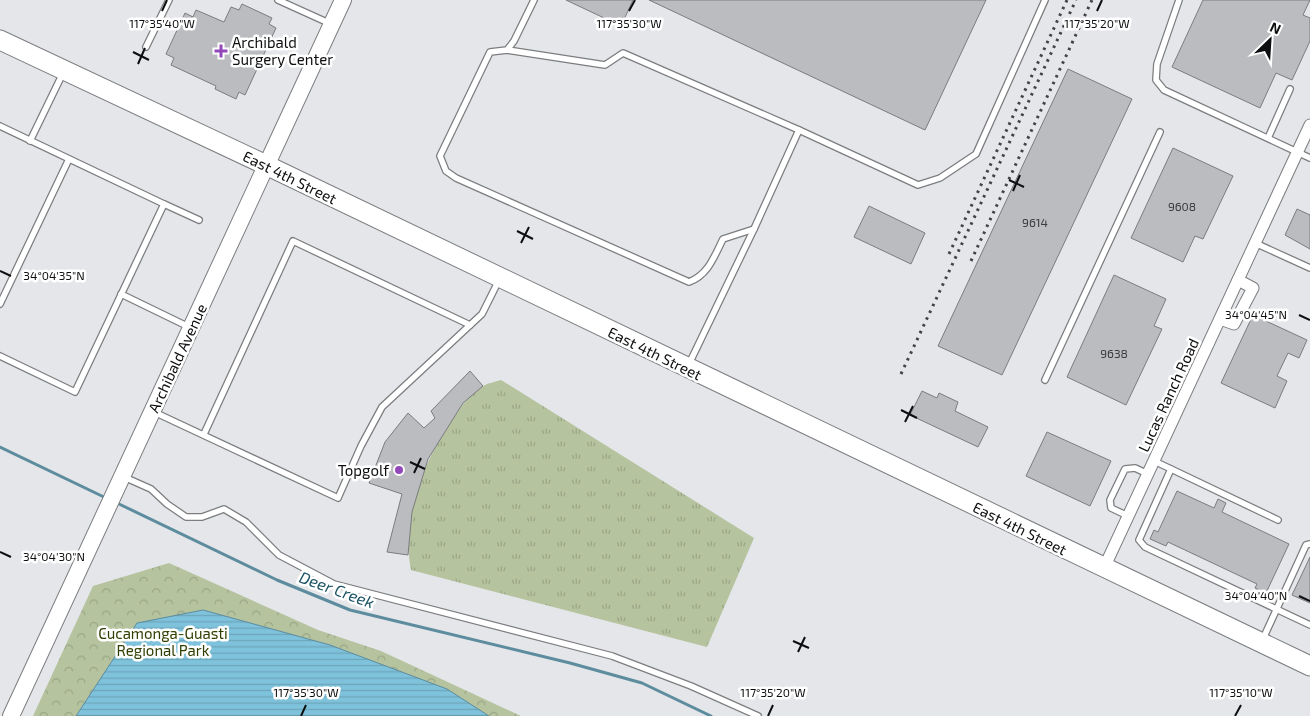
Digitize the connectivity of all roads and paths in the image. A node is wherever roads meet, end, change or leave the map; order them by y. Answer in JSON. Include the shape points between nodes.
{"nodes":[{"id":1,"x":169,"y":0,"type":"edge"},
{"id":2,"x":279,"y":0,"type":"edge"},
{"id":3,"x":343,"y":0,"type":"edge"},
{"id":4,"x":534,"y":0,"type":"edge"},
{"id":5,"x":1045,"y":0,"type":"edge"},
{"id":6,"x":1179,"y":0,"type":"edge"},
{"id":7,"x":331,"y":24,"type":"junction"},
{"id":8,"x":0,"y":40,"type":"edge"},
{"id":9,"x":146,"y":47,"type":"dead end"},
{"id":10,"x":507,"y":50,"type":"junction"},
{"id":11,"x":64,"y":70,"type":"junction"},
{"id":12,"x":1290,"y":89,"type":"dead end"},
{"id":13,"x":1310,"y":125,"type":"edge"},
{"id":14,"x":0,"y":126,"type":"edge"},
{"id":15,"x":799,"y":130,"type":"junction"},
{"id":16,"x":1160,"y":132,"type":"dead end"},
{"id":17,"x":1268,"y":138,"type":"junction"},
{"id":18,"x":30,"y":141,"type":"junction"},
{"id":19,"x":1297,"y":152,"type":"junction"},
{"id":20,"x":1310,"y":158,"type":"edge"},
{"id":21,"x":69,"y":159,"type":"junction"},
{"id":22,"x":266,"y":165,"type":"junction"},
{"id":23,"x":164,"y":204,"type":"junction"},
{"id":24,"x":199,"y":220,"type":"dead end"},
{"id":25,"x":754,"y":229,"type":"junction"},
{"id":26,"x":1255,"y":243,"type":"junction"},
{"id":27,"x":1310,"y":268,"type":"edge"},
{"id":28,"x":500,"y":278,"type":"junction"},
{"id":29,"x":1238,"y":280,"type":"junction"},
{"id":30,"x":121,"y":294,"type":"junction"},
{"id":31,"x":0,"y":304,"type":"edge"},
{"id":32,"x":1220,"y":319,"type":"junction"},
{"id":33,"x":470,"y":325,"type":"junction"},
{"id":34,"x":191,"y":328,"type":"junction"},
{"id":35,"x":0,"y":356,"type":"edge"},
{"id":36,"x":687,"y":368,"type":"junction"},
{"id":37,"x":1045,"y":380,"type":"dead end"},
{"id":38,"x":152,"y":411,"type":"junction"},
{"id":39,"x":204,"y":434,"type":"junction"},
{"id":40,"x":1154,"y":461,"type":"junction"},
{"id":41,"x":1171,"y":469,"type":"junction"},
{"id":42,"x":1148,"y":474,"type":"junction"},
{"id":43,"x":119,"y":483,"type":"junction"},
{"id":44,"x":1128,"y":516,"type":"junction"},
{"id":45,"x":1278,"y":520,"type":"dead end"},
{"id":46,"x":1310,"y":544,"type":"edge"},
{"id":47,"x":1104,"y":568,"type":"junction"},
{"id":48,"x":1277,"y":609,"type":"junction"},
{"id":49,"x":1310,"y":625,"type":"edge"},
{"id":50,"x":1262,"y":643,"type":"junction"},
{"id":51,"x":1310,"y":666,"type":"edge"},
{"id":52,"x":11,"y":716,"type":"edge"},
{"id":53,"x":758,"y":716,"type":"edge"}],
"edges":[{"from":1,"to":9,"type":"lane"},
{"from":2,"to":7,"type":"lane"},
{"from":3,"to":7,"type":"main road","name":"Archibald Avenue"},
{"from":4,"to":10,"type":"lane"},
{"from":5,"to":15,"type":"lane","via":[[976,154],[940,178],[918,185]]},
{"from":6,"to":17,"type":"lane","via":[[1157,64],[1156,80],[1164,90]]},
{"from":7,"to":22,"type":"main road","name":"Archibald Avenue"},
{"from":8,"to":11,"type":"main road","name":"East 4th Street"},
{"from":10,"to":15,"type":"lane","via":[[605,65],[623,53]]},
{"from":10,"to":25,"type":"lane","via":[[490,52],[440,156],[446,171],[688,282],[699,278],[708,268],[723,239]]},
{"from":11,"to":18,"type":"lane"},
{"from":11,"to":22,"type":"main road","name":"East 4th Street"},
{"from":12,"to":17,"type":"lane"},
{"from":13,"to":19,"type":"street","name":"Lucas Ranch Road"},
{"from":14,"to":18,"type":"lane"},
{"from":15,"to":25,"type":"lane"},
{"from":16,"to":37,"type":"lane"},
{"from":17,"to":19,"type":"lane"},
{"from":18,"to":21,"type":"lane"},
{"from":19,"to":20,"type":"lane"},
{"from":19,"to":26,"type":"street","name":"Lucas Ranch Road"},
{"from":21,"to":23,"type":"lane"},
{"from":21,"to":31,"type":"lane"},
{"from":22,"to":28,"type":"main road","name":"East 4th Street"},
{"from":22,"to":34,"type":"main road","name":"Archibald Avenue"},
{"from":23,"to":24,"type":"lane"},
{"from":23,"to":30,"type":"lane"},
{"from":25,"to":36,"type":"lane"},
{"from":26,"to":27,"type":"lane"},
{"from":26,"to":29,"type":"street","name":"Lucas Ranch Road"},
{"from":28,"to":33,"type":"lane","via":[[482,314]]},
{"from":28,"to":36,"type":"main road","name":"East 4th Street"},
{"from":29,"to":32,"type":"street","name":"Lucas Ranch Road"},
{"from":29,"to":32,"type":"street","via":[[1253,288],[1234,324]]},
{"from":30,"to":34,"type":"lane"},
{"from":30,"to":35,"type":"lane","via":[[75,392]]},
{"from":32,"to":40,"type":"street","name":"Lucas Ranch Road"},
{"from":33,"to":39,"type":"lane","via":[[382,407],[338,498]]},
{"from":33,"to":39,"type":"lane","via":[[294,241]]},
{"from":34,"to":38,"type":"main road","name":"Archibald Avenue"},
{"from":36,"to":47,"type":"main road","name":"East 4th Street"},
{"from":38,"to":39,"type":"lane"},
{"from":38,"to":43,"type":"main road","name":"Archibald Avenue"},
{"from":40,"to":41,"type":"lane"},
{"from":40,"to":42,"type":"street","name":"Lucas Ranch Road"},
{"from":41,"to":45,"type":"lane"},
{"from":41,"to":48,"type":"lane","via":[[1139,540],[1145,547]]},
{"from":42,"to":44,"type":"street","name":"Lucas Ranch Road"},
{"from":42,"to":44,"type":"lane","via":[[1135,468],[1125,469],[1110,500],[1111,508]]},
{"from":43,"to":52,"type":"main road","name":"Archibald Avenue"},
{"from":43,"to":53,"type":"lane","via":[[151,489],[186,517],[202,517],[224,509],[246,522],[279,555],[334,584],[612,656]]},
{"from":44,"to":47,"type":"street","name":"Lucas Ranch Road"},
{"from":46,"to":48,"type":"lane","via":[[1306,545]]},
{"from":47,"to":50,"type":"main road","name":"East 4th Street"},
{"from":48,"to":49,"type":"lane"},
{"from":48,"to":50,"type":"lane"},
{"from":50,"to":51,"type":"main road","name":"East 4th Street"}]}
